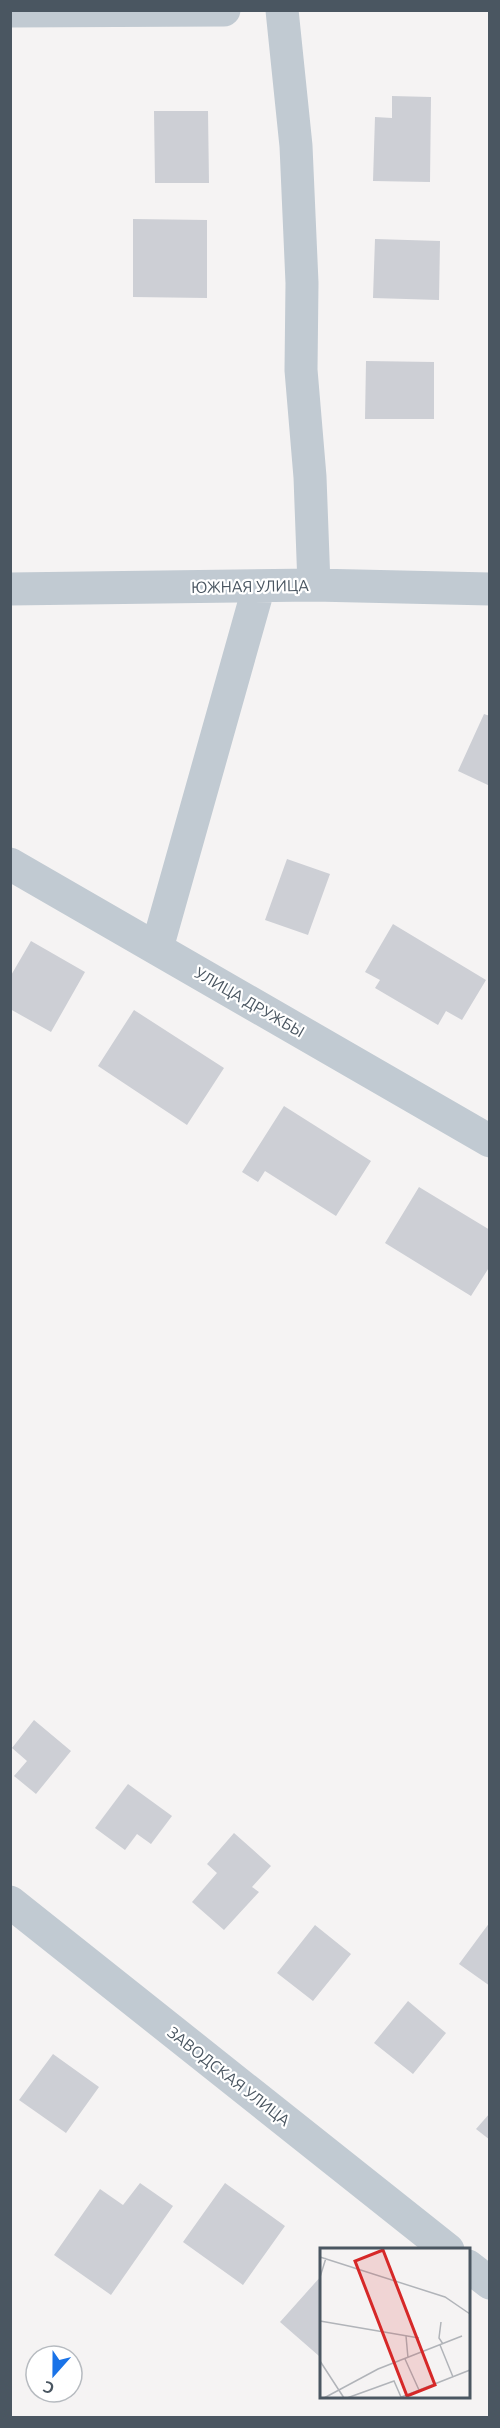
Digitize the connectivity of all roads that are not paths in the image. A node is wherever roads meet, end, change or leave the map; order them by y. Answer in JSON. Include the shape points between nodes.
{"nodes":[{"id":1,"x":224,"y":10,"type":"edge"},
{"id":2,"x":282,"y":10,"type":"edge"},
{"id":3,"x":10,"y":12,"type":"edge"},
{"id":4,"x":314,"y":585,"type":"junction"},
{"id":5,"x":259,"y":586,"type":"junction"},
{"id":6,"x":10,"y":589,"type":"edge"},
{"id":7,"x":489,"y":589,"type":"edge"},
{"id":8,"x":10,"y":864,"type":"edge"},
{"id":9,"x":157,"y":948,"type":"junction"},
{"id":10,"x":489,"y":1141,"type":"edge"},
{"id":11,"x":10,"y":1902,"type":"edge"},
{"id":12,"x":445,"y":2248,"type":"edge"},
{"id":13,"x":470,"y":2268,"type":"edge"},
{"id":14,"x":489,"y":2283,"type":"edge"}],
"edges":[{"from":1,"to":3,"type":"street"},
{"from":2,"to":4,"type":"street","via":[[296,146],[301,370]]},
{"from":4,"to":5,"type":"street","name":"ЮЖНАЯ УЛИЦА"},
{"from":4,"to":7,"type":"street","name":"ЮЖНАЯ УЛИЦА"},
{"from":5,"to":6,"type":"street","name":"ЮЖНАЯ УЛИЦА"},
{"from":5,"to":9,"type":"street"},
{"from":8,"to":9,"type":"street","name":"УЛИЦА ДРУЖБЫ"},
{"from":9,"to":10,"type":"street","name":"УЛИЦА ДРУЖБЫ"},
{"from":11,"to":12,"type":"street","name":"ЗАВОДСКАЯ УЛИЦА"},
{"from":13,"to":14,"type":"street"}]}
